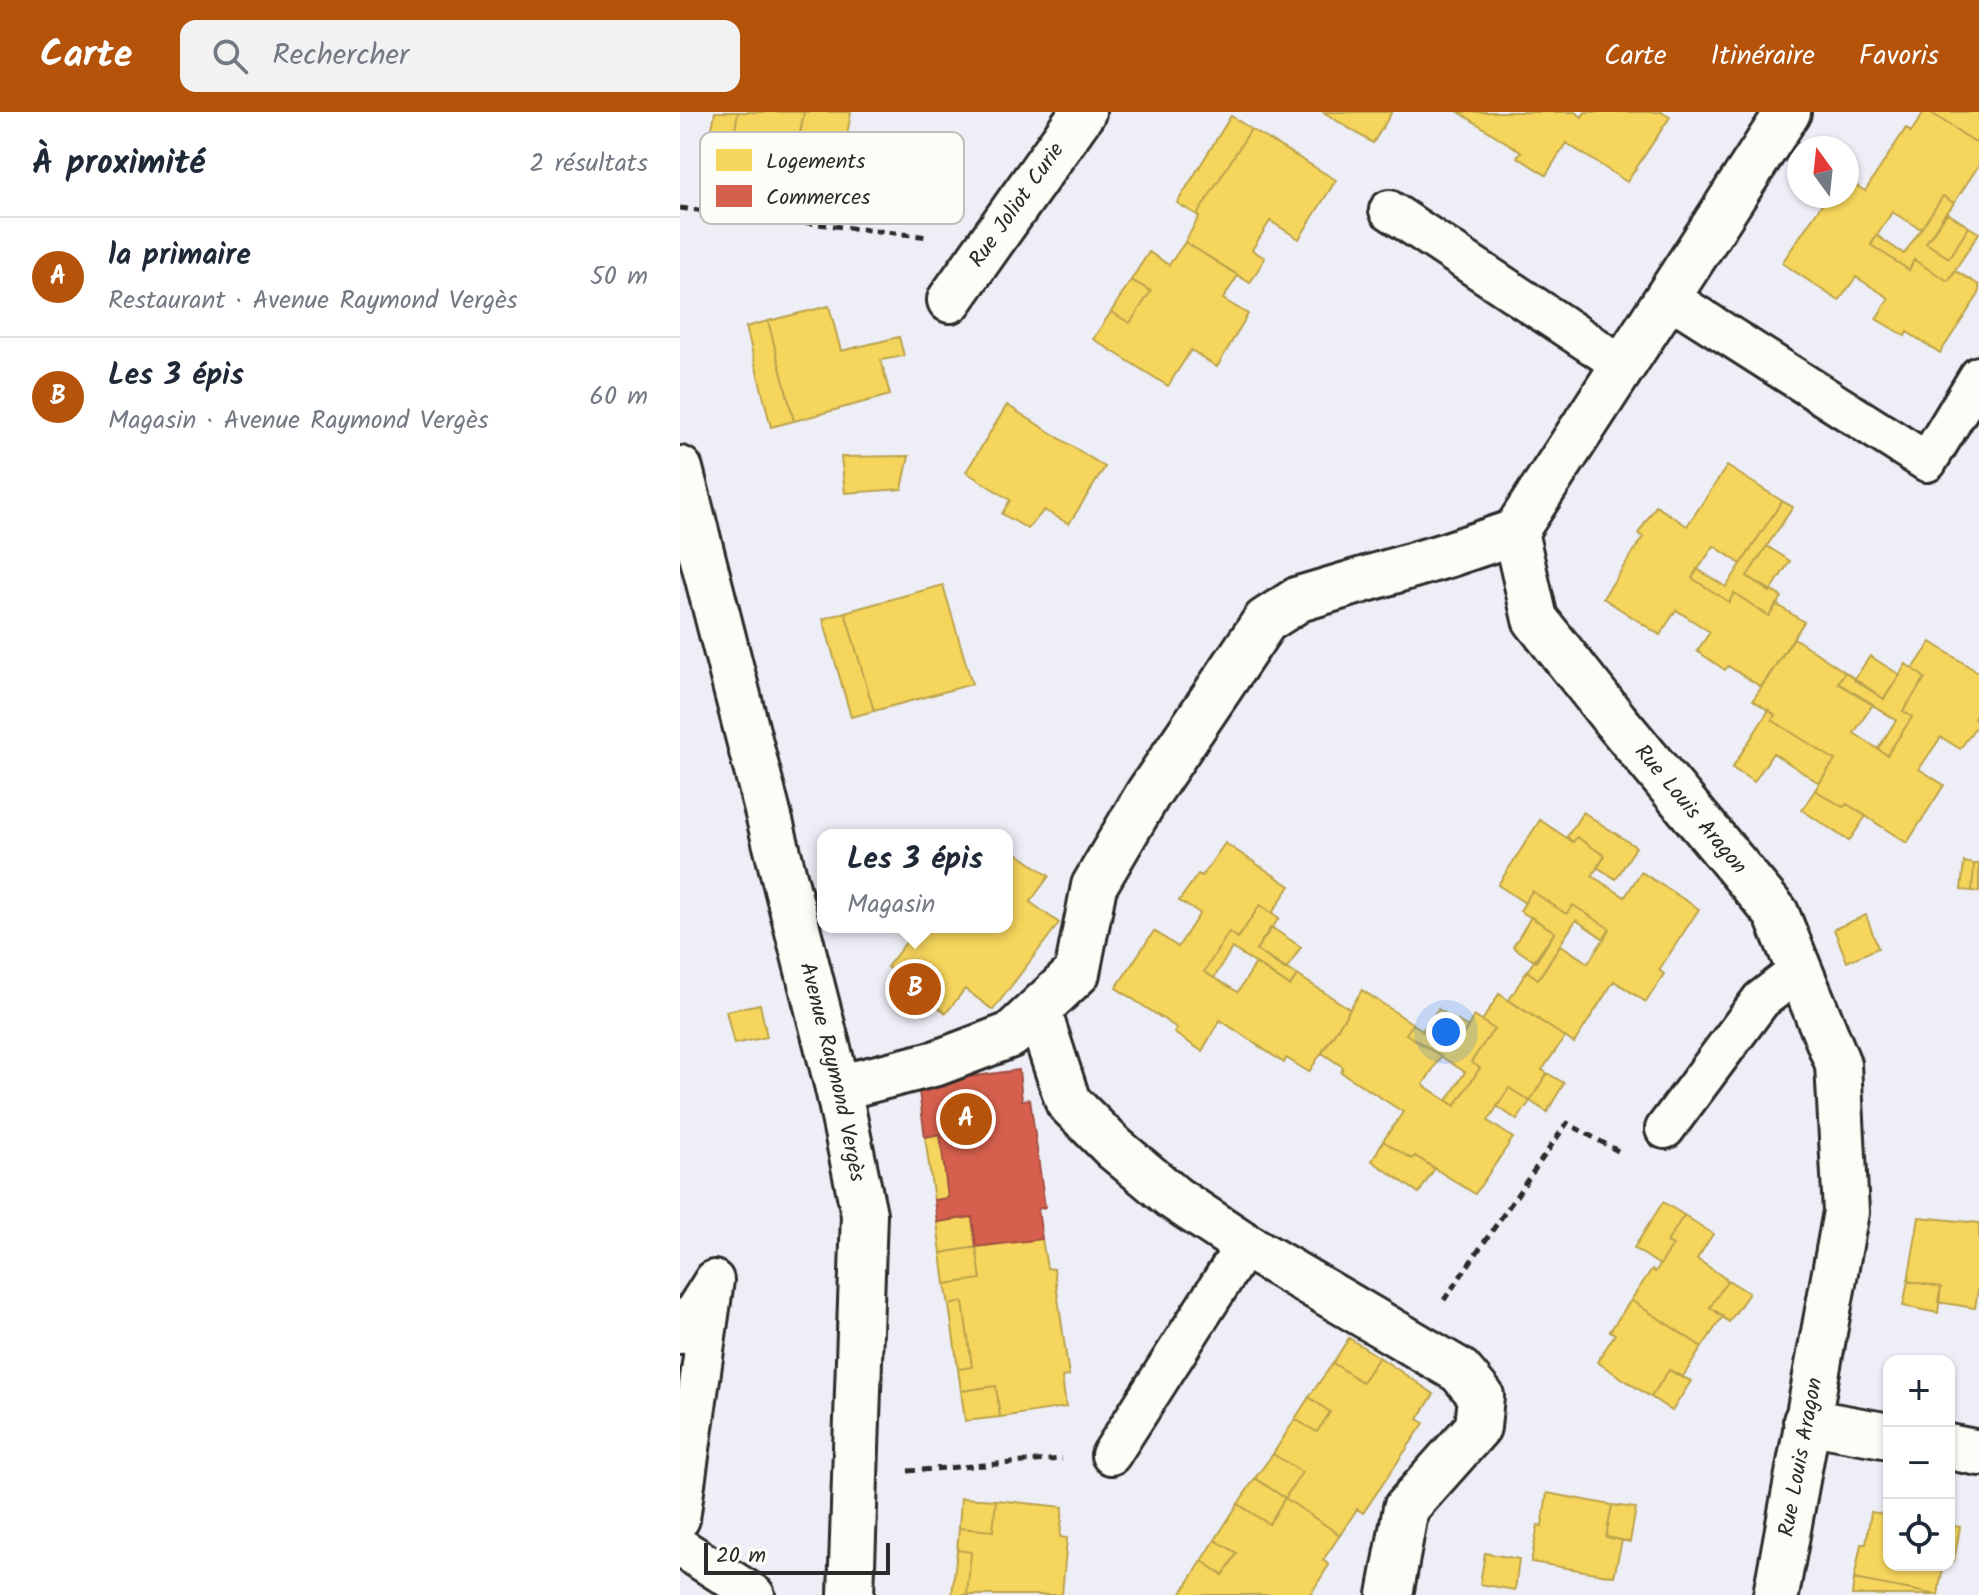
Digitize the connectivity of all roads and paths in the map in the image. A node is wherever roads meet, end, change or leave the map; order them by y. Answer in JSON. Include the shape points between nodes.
{"nodes":[{"id":1,"x":1083,"y":112,"type":"edge"},
{"id":2,"x":1788,"y":112,"type":"edge"},
{"id":3,"x":680,"y":208,"type":"edge"},
{"id":4,"x":700,"y":210,"type":"edge"},
{"id":5,"x":1389,"y":210,"type":"dead end"},
{"id":6,"x":817,"y":224,"type":"edge"},
{"id":7,"x":989,"y":244,"type":"junction"},
{"id":8,"x":1668,"y":297,"type":"junction"},
{"id":9,"x":950,"y":300,"type":"dead end"},
{"id":10,"x":1624,"y":366,"type":"junction"},
{"id":11,"x":1979,"y":376,"type":"edge"},
{"id":12,"x":680,"y":469,"type":"edge"},
{"id":13,"x":1515,"y":532,"type":"junction"},
{"id":14,"x":1800,"y":970,"type":"junction"},
{"id":15,"x":1038,"y":1010,"type":"junction"},
{"id":16,"x":838,"y":1088,"type":"junction"},
{"id":17,"x":1665,"y":1129,"type":"joint"},
{"id":18,"x":1245,"y":1245,"type":"junction"},
{"id":19,"x":680,"y":1334,"type":"edge"},
{"id":20,"x":1415,"y":1344,"type":"junction"},
{"id":21,"x":1806,"y":1421,"type":"junction"},
{"id":22,"x":1883,"y":1435,"type":"edge"},
{"id":23,"x":1955,"y":1448,"type":"edge"},
{"id":24,"x":1979,"y":1453,"type":"edge"},
{"id":25,"x":1111,"y":1455,"type":"joint"},
{"id":26,"x":854,"y":1476,"type":"junction"},
{"id":27,"x":680,"y":1519,"type":"edge"},
{"id":28,"x":680,"y":1547,"type":"edge"},
{"id":29,"x":755,"y":1595,"type":"edge"},
{"id":30,"x":851,"y":1595,"type":"edge"},
{"id":31,"x":1390,"y":1595,"type":"edge"},
{"id":32,"x":1776,"y":1595,"type":"edge"}],
"edges":[{"from":1,"to":7,"type":"street","name":"Rue Joliot Curie"},
{"from":2,"to":8,"type":"street"},
{"from":3,"to":4,"type":"path"},
{"from":5,"to":10,"type":"lane"},
{"from":6,"to":7,"type":"path"},
{"from":7,"to":9,"type":"street","name":"Rue Joliot Curie"},
{"from":8,"to":10,"type":"street"},
{"from":8,"to":11,"type":"lane","via":[[1927,462]]},
{"from":10,"to":13,"type":"street"},
{"from":12,"to":16,"type":"street","name":"Avenue Raymond Vergès"},
{"from":13,"to":14,"type":"street","name":"Rue Louis Aragon","via":[[1535,619],[1776,913]]},
{"from":13,"to":15,"type":"street","via":[[1299,599],[1265,621],[1148,794],[1094,886],[1077,973]]},
{"from":14,"to":17,"type":"lane","via":[[1761,1000]]},
{"from":14,"to":21,"type":"street","name":"Rue Louis Aragon","via":[[1838,1064],[1846,1212]]},
{"from":15,"to":16,"type":"street","via":[[1011,1035],[937,1063]]},
{"from":15,"to":18,"type":"street","via":[[1068,1102],[1162,1188]]},
{"from":16,"to":26,"type":"street","name":"Avenue Raymond Vergès","via":[[864,1214]]},
{"from":17,"to":20,"type":"path","via":[[1641,1164],[1567,1123]]},
{"from":18,"to":20,"type":"street"},
{"from":18,"to":25,"type":"lane"},
{"from":19,"to":27,"type":"lane","via":[[714,1280]]},
{"from":20,"to":31,"type":"street","via":[[1460,1371],[1481,1396],[1478,1427],[1406,1508]]},
{"from":21,"to":22,"type":"street"},
{"from":21,"to":32,"type":"street","name":"Rue Louis Aragon"},
{"from":23,"to":24,"type":"street"},
{"from":25,"to":26,"type":"path"},
{"from":26,"to":30,"type":"street","name":"Avenue Raymond Vergès"},
{"from":28,"to":29,"type":"lane"}]}
